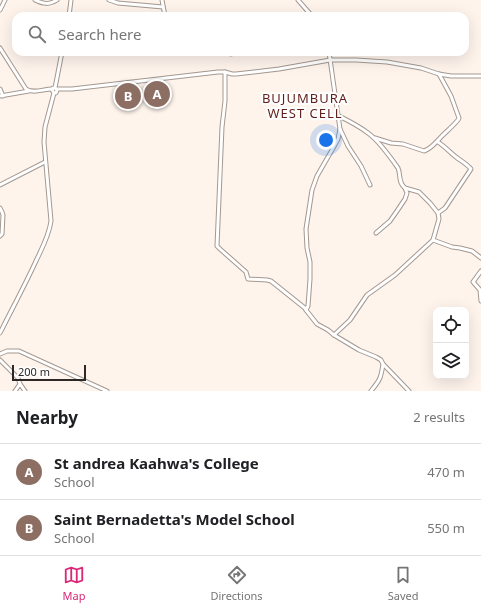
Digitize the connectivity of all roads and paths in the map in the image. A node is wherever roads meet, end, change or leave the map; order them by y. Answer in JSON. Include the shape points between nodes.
{"nodes":[{"id":1,"x":5,"y":0,"type":"edge"},
{"id":2,"x":35,"y":0,"type":"edge"},
{"id":3,"x":57,"y":0,"type":"edge"},
{"id":4,"x":71,"y":0,"type":"edge"},
{"id":5,"x":109,"y":0,"type":"edge"},
{"id":6,"x":162,"y":0,"type":"edge"},
{"id":7,"x":298,"y":0,"type":"edge"},
{"id":8,"x":163,"y":7,"type":"junction"},
{"id":9,"x":0,"y":10,"type":"edge"},
{"id":10,"x":69,"y":12,"type":"edge"},
{"id":11,"x":164,"y":12,"type":"edge"},
{"id":12,"x":308,"y":12,"type":"edge"},
{"id":13,"x":0,"y":48,"type":"edge"},
{"id":14,"x":61,"y":56,"type":"edge"},
{"id":15,"x":330,"y":56,"type":"edge"},
{"id":16,"x":330,"y":60,"type":"junction"},
{"id":17,"x":225,"y":72,"type":"junction"},
{"id":18,"x":439,"y":74,"type":"junction"},
{"id":19,"x":481,"y":76,"type":"edge"},
{"id":20,"x":0,"y":89,"type":"edge"},
{"id":21,"x":55,"y":89,"type":"junction"},
{"id":22,"x":29,"y":91,"type":"junction"},
{"id":23,"x":2,"y":96,"type":"edge"},
{"id":24,"x":339,"y":116,"type":"junction"},
{"id":25,"x":340,"y":129,"type":"junction"},
{"id":26,"x":375,"y":138,"type":"junction"},
{"id":27,"x":438,"y":142,"type":"junction"},
{"id":28,"x":45,"y":162,"type":"junction"},
{"id":29,"x":0,"y":185,"type":"edge"},
{"id":30,"x":370,"y":185,"type":"dead end"},
{"id":31,"x":405,"y":188,"type":"junction"},
{"id":32,"x":0,"y":208,"type":"edge"},
{"id":33,"x":438,"y":213,"type":"junction"},
{"id":34,"x":376,"y":233,"type":"dead end"},
{"id":35,"x":0,"y":236,"type":"edge"},
{"id":36,"x":433,"y":240,"type":"junction"},
{"id":37,"x":481,"y":258,"type":"edge"},
{"id":38,"x":481,"y":271,"type":"edge"},
{"id":39,"x":481,"y":301,"type":"edge"},
{"id":40,"x":306,"y":310,"type":"junction"},
{"id":41,"x":0,"y":333,"type":"edge"},
{"id":42,"x":334,"y":335,"type":"junction"},
{"id":43,"x":0,"y":354,"type":"edge"},
{"id":44,"x":0,"y":360,"type":"edge"},
{"id":45,"x":383,"y":364,"type":"junction"},
{"id":46,"x":20,"y":384,"type":"junction"},
{"id":47,"x":15,"y":391,"type":"edge"},
{"id":48,"x":25,"y":391,"type":"edge"},
{"id":49,"x":107,"y":391,"type":"edge"},
{"id":50,"x":371,"y":391,"type":"edge"},
{"id":51,"x":410,"y":391,"type":"edge"}],
"edges":[{"from":1,"to":9,"type":"street"},
{"from":2,"to":3,"type":"street","via":[[47,4]]},
{"from":4,"to":10,"type":"street"},
{"from":5,"to":8,"type":"street"},
{"from":6,"to":8,"type":"street"},
{"from":7,"to":12,"type":"street"},
{"from":8,"to":11,"type":"street"},
{"from":13,"to":22,"type":"street"},
{"from":14,"to":21,"type":"street"},
{"from":15,"to":16,"type":"street"},
{"from":16,"to":17,"type":"street","via":[[244,73]]},
{"from":16,"to":18,"type":"street","via":[[387,62]]},
{"from":16,"to":24,"type":"street"},
{"from":17,"to":21,"type":"street"},
{"from":17,"to":40,"type":"street","via":[[217,246],[246,272],[248,279],[271,281]]},
{"from":18,"to":19,"type":"street"},
{"from":18,"to":27,"type":"street","via":[[459,118]]},
{"from":20,"to":23,"type":"street"},
{"from":21,"to":22,"type":"street"},
{"from":21,"to":28,"type":"street","via":[[57,92],[54,93],[45,127]]},
{"from":22,"to":23,"type":"street"},
{"from":24,"to":25,"type":"street"},
{"from":24,"to":26,"type":"street"},
{"from":25,"to":30,"type":"street"},
{"from":25,"to":40,"type":"street","via":[[338,139],[312,190],[306,229],[310,262]]},
{"from":26,"to":27,"type":"street","via":[[424,152]]},
{"from":26,"to":31,"type":"street","via":[[398,169],[402,186]]},
{"from":27,"to":33,"type":"street","via":[[471,169],[445,208]]},
{"from":28,"to":29,"type":"street"},
{"from":28,"to":41,"type":"street","via":[[51,221],[49,233]]},
{"from":31,"to":33,"type":"street","via":[[419,192]]},
{"from":31,"to":34,"type":"street","via":[[405,199],[398,211]]},
{"from":32,"to":35,"type":"street","via":[[3,215]]},
{"from":33,"to":36,"type":"street","via":[[439,219]]},
{"from":36,"to":37,"type":"street","via":[[472,251]]},
{"from":36,"to":42,"type":"street","via":[[395,275],[367,296],[350,320]]},
{"from":38,"to":39,"type":"street","via":[[473,282],[480,290]]},
{"from":40,"to":42,"type":"street","via":[[313,321]]},
{"from":42,"to":45,"type":"street","via":[[376,357]]},
{"from":43,"to":49,"type":"street","via":[[19,351]]},
{"from":44,"to":46,"type":"street","via":[[18,378]]},
{"from":45,"to":50,"type":"street","via":[[382,376]]},
{"from":45,"to":51,"type":"street"},
{"from":46,"to":47,"type":"street"},
{"from":46,"to":48,"type":"street"}]}
